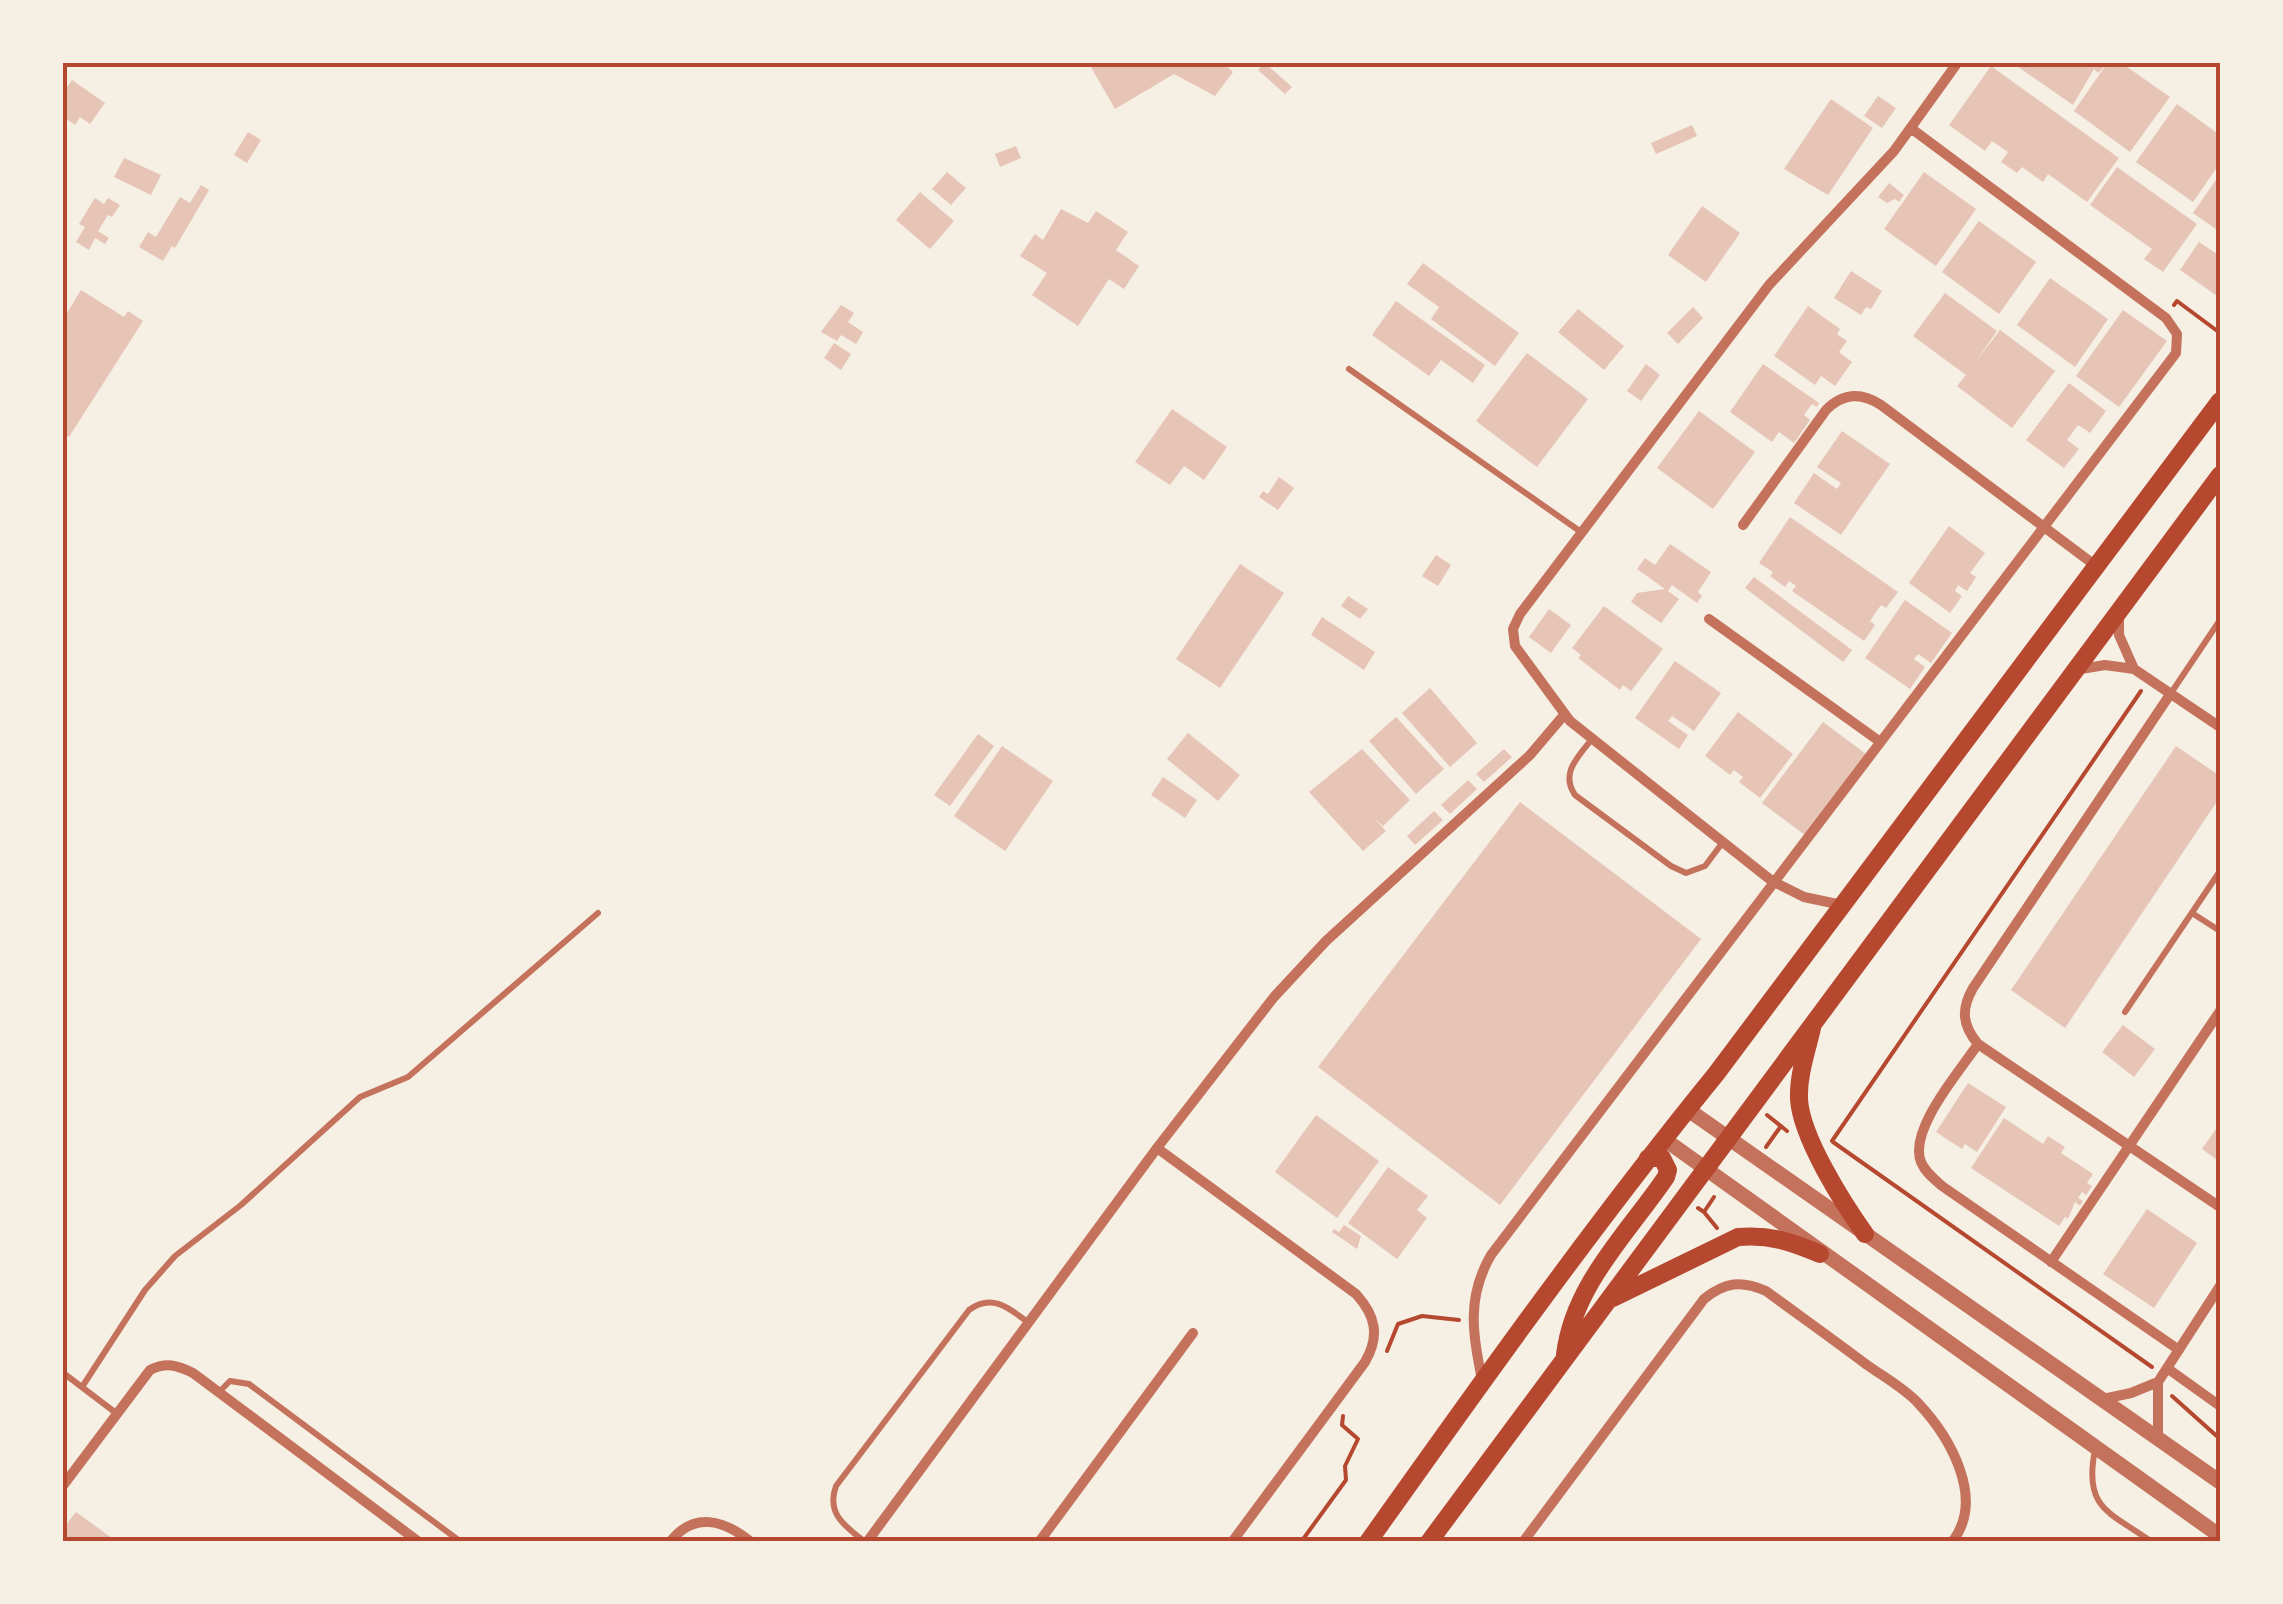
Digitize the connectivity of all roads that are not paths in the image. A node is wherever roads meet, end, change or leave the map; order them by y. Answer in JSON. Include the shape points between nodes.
{"nodes":[{"id":1,"x":1958,"y":62,"type":"edge"},
{"id":2,"x":1912,"y":129,"type":"junction"},
{"id":3,"x":1350,"y":369,"type":"dead end"},
{"id":4,"x":2220,"y":401,"type":"edge"},
{"id":5,"x":2220,"y":475,"type":"edge"},
{"id":6,"x":1743,"y":526,"type":"dead end"},
{"id":7,"x":2043,"y":526,"type":"junction"},
{"id":8,"x":1582,"y":533,"type":"junction"},
{"id":9,"x":2096,"y":566,"type":"junction"},
{"id":10,"x":2119,"y":611,"type":"junction"},
{"id":11,"x":1709,"y":620,"type":"dead end"},
{"id":12,"x":2220,"y":620,"type":"edge"},
{"id":13,"x":2134,"y":668,"type":"junction"},
{"id":14,"x":2075,"y":670,"type":"junction"},
{"id":15,"x":2170,"y":693,"type":"junction"},
{"id":16,"x":1564,"y":715,"type":"junction"},
{"id":17,"x":2220,"y":727,"type":"edge"},
{"id":18,"x":1592,"y":739,"type":"junction"},
{"id":19,"x":1879,"y":742,"type":"junction"},
{"id":20,"x":1724,"y":842,"type":"junction"},
{"id":21,"x":2220,"y":871,"type":"edge"},
{"id":22,"x":1772,"y":880,"type":"junction"},
{"id":23,"x":1843,"y":906,"type":"junction"},
{"id":24,"x":598,"y":913,"type":"dead end"},
{"id":25,"x":2192,"y":913,"type":"junction"},
{"id":26,"x":2220,"y":932,"type":"edge"},
{"id":27,"x":2220,"y":1011,"type":"edge"},
{"id":28,"x":2124,"y":1012,"type":"dead end"},
{"id":29,"x":1814,"y":1020,"type":"junction"},
{"id":30,"x":1978,"y":1044,"type":"junction"},
{"id":31,"x":1687,"y":1109,"type":"junction"},
{"id":32,"x":1726,"y":1138,"type":"junction"},
{"id":33,"x":1664,"y":1139,"type":"junction"},
{"id":34,"x":2129,"y":1146,"type":"junction"},
{"id":35,"x":1156,"y":1148,"type":"junction"},
{"id":36,"x":1648,"y":1158,"type":"junction"},
{"id":37,"x":1704,"y":1168,"type":"junction"},
{"id":38,"x":2220,"y":1207,"type":"edge"},
{"id":39,"x":1866,"y":1234,"type":"junction"},
{"id":40,"x":1820,"y":1254,"type":"junction"},
{"id":41,"x":2051,"y":1262,"type":"junction"},
{"id":42,"x":2220,"y":1286,"type":"edge"},
{"id":43,"x":1608,"y":1300,"type":"junction"},
{"id":44,"x":1030,"y":1324,"type":"junction"},
{"id":45,"x":1193,"y":1333,"type":"dead end"},
{"id":46,"x":2179,"y":1350,"type":"junction"},
{"id":47,"x":1564,"y":1360,"type":"junction"},
{"id":48,"x":62,"y":1372,"type":"edge"},
{"id":49,"x":2162,"y":1375,"type":"junction"},
{"id":50,"x":1482,"y":1381,"type":"junction"},
{"id":51,"x":82,"y":1387,"type":"junction"},
{"id":52,"x":219,"y":1392,"type":"junction"},
{"id":53,"x":2102,"y":1399,"type":"junction"},
{"id":54,"x":2220,"y":1406,"type":"edge"},
{"id":55,"x":116,"y":1413,"type":"junction"},
{"id":56,"x":2158,"y":1438,"type":"junction"},
{"id":57,"x":2096,"y":1449,"type":"junction"},
{"id":58,"x":2220,"y":1482,"type":"edge"},
{"id":59,"x":62,"y":1488,"type":"edge"},
{"id":60,"x":2220,"y":1536,"type":"edge"},
{"id":61,"x":1954,"y":1539,"type":"edge"},
{"id":62,"x":419,"y":1542,"type":"edge"},
{"id":63,"x":460,"y":1542,"type":"edge"},
{"id":64,"x":670,"y":1542,"type":"edge"},
{"id":65,"x":752,"y":1542,"type":"edge"},
{"id":66,"x":866,"y":1542,"type":"edge"},
{"id":67,"x":1040,"y":1542,"type":"edge"},
{"id":68,"x":1232,"y":1542,"type":"edge"},
{"id":69,"x":1368,"y":1542,"type":"edge"},
{"id":70,"x":1428,"y":1542,"type":"edge"},
{"id":71,"x":1523,"y":1542,"type":"edge"},
{"id":72,"x":2152,"y":1542,"type":"edge"}],
"edges":[{"from":1,"to":2,"type":"street"},
{"from":2,"to":7,"type":"street","via":[[2166,318],[2177,334],[2172,361]]},
{"from":2,"to":8,"type":"street","via":[[1769,285]]},
{"from":3,"to":8,"type":"lane"},
{"from":4,"to":9,"type":"main road"},
{"from":5,"to":10,"type":"main road"},
{"from":6,"to":7,"type":"street","via":[[1826,410],[1852,396],[1881,404]]},
{"from":7,"to":9,"type":"street"},
{"from":7,"to":19,"type":"street"},
{"from":8,"to":16,"type":"street","via":[[1513,630],[1519,653]]},
{"from":9,"to":23,"type":"main road"},
{"from":10,"to":13,"type":"street","via":[[2119,635]]},
{"from":10,"to":14,"type":"main road"},
{"from":11,"to":19,"type":"street"},
{"from":12,"to":15,"type":"lane"},
{"from":13,"to":14,"type":"street"},
{"from":13,"to":15,"type":"street"},
{"from":14,"to":29,"type":"main road"},
{"from":15,"to":17,"type":"street"},
{"from":15,"to":30,"type":"street","via":[[1966,999],[1963,1016]]},
{"from":16,"to":18,"type":"street"},
{"from":16,"to":35,"type":"street","via":[[1530,756],[1326,940]]},
{"from":18,"to":20,"type":"street"},
{"from":18,"to":20,"type":"lane","via":[[1570,770],[1576,795],[1678,871],[1699,871]]},
{"from":19,"to":22,"type":"street"},
{"from":20,"to":22,"type":"street"},
{"from":21,"to":25,"type":"lane"},
{"from":22,"to":23,"type":"street"},
{"from":22,"to":50,"type":"street","via":[[1490,1255],[1475,1288],[1472,1321]]},
{"from":23,"to":31,"type":"main road"},
{"from":24,"to":51,"type":"lane","via":[[408,1077],[360,1097],[175,1256]]},
{"from":25,"to":26,"type":"lane"},
{"from":25,"to":28,"type":"lane"},
{"from":27,"to":34,"type":"street"},
{"from":29,"to":32,"type":"main road"},
{"from":29,"to":39,"type":"main road","via":[[1800,1108],[1836,1192]]},
{"from":30,"to":34,"type":"street"},
{"from":30,"to":41,"type":"street","via":[[1924,1125],[1922,1164],[1942,1186]]},
{"from":31,"to":32,"type":"street"},
{"from":31,"to":33,"type":"main road"},
{"from":32,"to":37,"type":"main road"},
{"from":32,"to":39,"type":"street"},
{"from":33,"to":36,"type":"main road"},
{"from":33,"to":37,"type":"street"},
{"from":34,"to":38,"type":"street"},
{"from":34,"to":41,"type":"street"},
{"from":35,"to":44,"type":"street"},
{"from":35,"to":68,"type":"street","via":[[1356,1294],[1376,1326],[1366,1362]]},
{"from":36,"to":47,"type":"main road","via":[[1662,1158],[1666,1177],[1578,1302]]},
{"from":36,"to":50,"type":"main road"},
{"from":37,"to":40,"type":"street"},
{"from":37,"to":43,"type":"main road"},
{"from":39,"to":53,"type":"street"},
{"from":40,"to":43,"type":"main road","via":[[1782,1238],[1738,1237]]},
{"from":40,"to":57,"type":"street"},
{"from":41,"to":46,"type":"street"},
{"from":42,"to":46,"type":"street"},
{"from":43,"to":47,"type":"main road"},
{"from":44,"to":66,"type":"street"},
{"from":44,"to":66,"type":"lane","via":[[997,1302],[969,1310],[836,1486],[832,1505]]},
{"from":45,"to":67,"type":"street"},
{"from":46,"to":49,"type":"street"},
{"from":47,"to":70,"type":"main road"},
{"from":48,"to":51,"type":"lane"},
{"from":49,"to":53,"type":"street","via":[[2131,1393]]},
{"from":49,"to":54,"type":"street"},
{"from":49,"to":56,"type":"street"},
{"from":50,"to":69,"type":"main road"},
{"from":51,"to":55,"type":"lane"},
{"from":52,"to":55,"type":"street","via":[[179,1366],[162,1364],[141,1378]]},
{"from":52,"to":62,"type":"street"},
{"from":52,"to":63,"type":"lane","via":[[230,1381],[249,1384]]},
{"from":53,"to":56,"type":"street"},
{"from":55,"to":59,"type":"street"},
{"from":56,"to":58,"type":"street"},
{"from":57,"to":60,"type":"street"},
{"from":57,"to":72,"type":"lane","via":[[2090,1475],[2095,1496]]},
{"from":61,"to":71,"type":"street","via":[[1967,1512],[1965,1486],[1916,1400],[1766,1291],[1734,1283],[1704,1299]]},
{"from":64,"to":65,"type":"street","via":[[688,1524],[704,1520]]}]}
